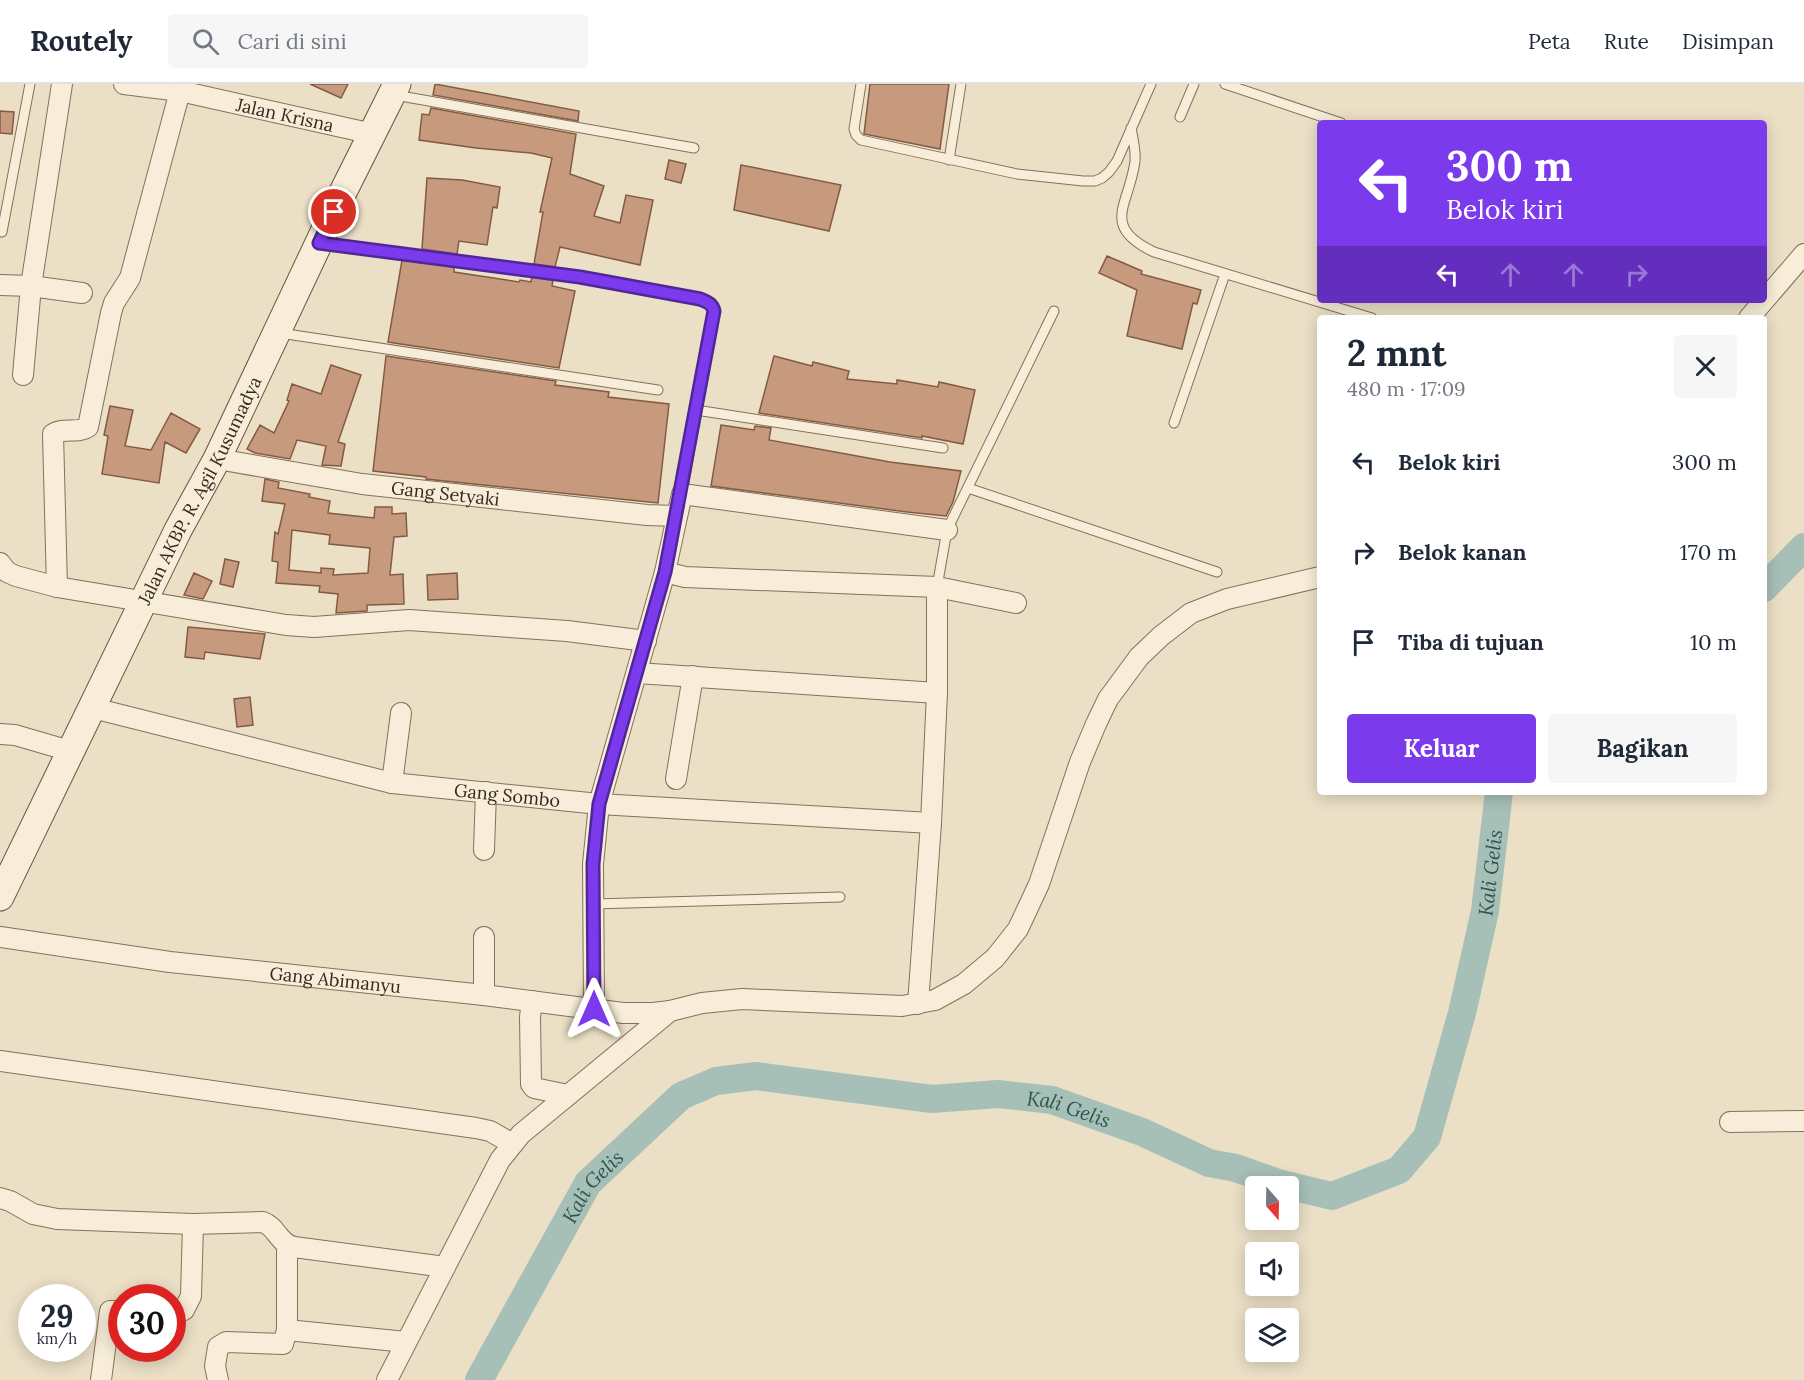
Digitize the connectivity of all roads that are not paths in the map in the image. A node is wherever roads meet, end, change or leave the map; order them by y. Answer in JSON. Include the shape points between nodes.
{"nodes":[{"id":1,"x":30,"y":84,"type":"edge"},
{"id":2,"x":62,"y":84,"type":"edge"},
{"id":3,"x":124,"y":84,"type":"edge"},
{"id":4,"x":861,"y":84,"type":"edge"},
{"id":5,"x":961,"y":84,"type":"edge"},
{"id":6,"x":1151,"y":84,"type":"edge"},
{"id":7,"x":1194,"y":84,"type":"edge"},
{"id":8,"x":1225,"y":84,"type":"edge"},
{"id":9,"x":395,"y":89,"type":"edge"},
{"id":10,"x":180,"y":91,"type":"junction"},
{"id":11,"x":1180,"y":117,"type":"dead end"},
{"id":12,"x":1332,"y":120,"type":"edge"},
{"id":13,"x":1131,"y":128,"type":"junction"},
{"id":14,"x":374,"y":134,"type":"junction"},
{"id":15,"x":694,"y":148,"type":"dead end"},
{"id":16,"x":949,"y":160,"type":"junction"},
{"id":17,"x":3,"y":232,"type":"dead end"},
{"id":18,"x":319,"y":243,"type":"junction"},
{"id":19,"x":1804,"y":254,"type":"edge"},
{"id":20,"x":1225,"y":274,"type":"junction"},
{"id":21,"x":0,"y":285,"type":"edge"},
{"id":22,"x":31,"y":286,"type":"junction"},
{"id":23,"x":82,"y":293,"type":"dead end"},
{"id":24,"x":1767,"y":297,"type":"edge"},
{"id":25,"x":1317,"y":302,"type":"edge"},
{"id":26,"x":1322,"y":303,"type":"edge"},
{"id":27,"x":1762,"y":303,"type":"edge"},
{"id":28,"x":1054,"y":311,"type":"dead end"},
{"id":29,"x":1362,"y":315,"type":"edge"},
{"id":30,"x":1752,"y":315,"type":"edge"},
{"id":31,"x":277,"y":333,"type":"junction"},
{"id":32,"x":23,"y":375,"type":"dead end"},
{"id":33,"x":658,"y":390,"type":"dead end"},
{"id":34,"x":696,"y":410,"type":"junction"},
{"id":35,"x":1174,"y":423,"type":"dead end"},
{"id":36,"x":943,"y":448,"type":"dead end"},
{"id":37,"x":217,"y":459,"type":"junction"},
{"id":38,"x":968,"y":488,"type":"junction"},
{"id":39,"x":682,"y":494,"type":"junction"},
{"id":40,"x":676,"y":516,"type":"junction"},
{"id":41,"x":947,"y":530,"type":"junction"},
{"id":42,"x":0,"y":563,"type":"edge"},
{"id":43,"x":665,"y":572,"type":"junction"},
{"id":44,"x":1217,"y":572,"type":"dead end"},
{"id":45,"x":1317,"y":578,"type":"edge"},
{"id":46,"x":57,"y":586,"type":"junction"},
{"id":47,"x":937,"y":587,"type":"junction"},
{"id":48,"x":144,"y":602,"type":"junction"},
{"id":49,"x":1016,"y":603,"type":"dead end"},
{"id":50,"x":646,"y":641,"type":"junction"},
{"id":51,"x":637,"y":673,"type":"junction"},
{"id":52,"x":693,"y":676,"type":"junction"},
{"id":53,"x":937,"y":693,"type":"junction"},
{"id":54,"x":93,"y":708,"type":"junction"},
{"id":55,"x":401,"y":713,"type":"dead end"},
{"id":56,"x":0,"y":734,"type":"edge"},
{"id":57,"x":70,"y":751,"type":"junction"},
{"id":58,"x":676,"y":779,"type":"dead end"},
{"id":59,"x":392,"y":783,"type":"junction"},
{"id":60,"x":486,"y":792,"type":"junction"},
{"id":61,"x":599,"y":804,"type":"junction"},
{"id":62,"x":931,"y":823,"type":"junction"},
{"id":63,"x":484,"y":850,"type":"dead end"},
{"id":64,"x":0,"y":897,"type":"edge"},
{"id":65,"x":840,"y":897,"type":"dead end"},
{"id":66,"x":593,"y":904,"type":"junction"},
{"id":67,"x":0,"y":937,"type":"edge"},
{"id":68,"x":484,"y":937,"type":"dead end"},
{"id":69,"x":484,"y":995,"type":"junction"},
{"id":70,"x":532,"y":1001,"type":"junction"},
{"id":71,"x":918,"y":1004,"type":"junction"},
{"id":72,"x":594,"y":1009,"type":"junction"},
{"id":73,"x":670,"y":1011,"type":"junction"},
{"id":74,"x":0,"y":1060,"type":"edge"},
{"id":75,"x":568,"y":1095,"type":"junction"},
{"id":76,"x":1804,"y":1121,"type":"edge"},
{"id":77,"x":1730,"y":1122,"type":"dead end"},
{"id":78,"x":511,"y":1143,"type":"junction"},
{"id":79,"x":0,"y":1198,"type":"edge"},
{"id":80,"x":193,"y":1224,"type":"junction"},
{"id":81,"x":287,"y":1245,"type":"junction"},
{"id":82,"x":445,"y":1267,"type":"junction"},
{"id":83,"x":186,"y":1306,"type":"edge"},
{"id":84,"x":108,"y":1326,"type":"edge"},
{"id":85,"x":287,"y":1330,"type":"junction"},
{"id":86,"x":406,"y":1342,"type":"junction"},
{"id":87,"x":101,"y":1380,"type":"edge"},
{"id":88,"x":218,"y":1380,"type":"edge"},
{"id":89,"x":387,"y":1380,"type":"edge"}],
"edges":[{"from":1,"to":17,"type":"lane"},
{"from":2,"to":22,"type":"street"},
{"from":3,"to":10,"type":"street","name":"Jalan Krisna"},
{"from":4,"to":16,"type":"lane","via":[[854,129],[858,138]]},
{"from":5,"to":16,"type":"lane"},
{"from":6,"to":13,"type":"lane"},
{"from":7,"to":11,"type":"lane"},
{"from":8,"to":12,"type":"lane"},
{"from":9,"to":14,"type":"main road","name":"Jalan AKBP. R. Agil Kusumadya"},
{"from":9,"to":15,"type":"lane"},
{"from":10,"to":14,"type":"street","name":"Jalan Krisna"},
{"from":10,"to":46,"type":"street","via":[[130,278],[111,313],[88,427],[53,434]]},
{"from":13,"to":16,"type":"lane","via":[[1117,161],[1095,181],[1017,174]]},
{"from":13,"to":20,"type":"lane","via":[[1135,161],[1122,211],[1126,231],[1136,243],[1154,252]]},
{"from":14,"to":18,"type":"main road","name":"Jalan AKBP. R. Agil Kusumadya"},
{"from":18,"to":31,"type":"main road","name":"Jalan AKBP. R. Agil Kusumadya"},
{"from":18,"to":34,"type":"lane","via":[[580,277],[709,302],[714,311]]},
{"from":19,"to":24,"type":"street"},
{"from":20,"to":25,"type":"lane"},
{"from":20,"to":35,"type":"lane"},
{"from":21,"to":22,"type":"street"},
{"from":22,"to":23,"type":"street"},
{"from":22,"to":32,"type":"street"},
{"from":26,"to":29,"type":"lane"},
{"from":27,"to":30,"type":"street"},
{"from":28,"to":38,"type":"lane"},
{"from":31,"to":33,"type":"lane"},
{"from":31,"to":37,"type":"main road","name":"Jalan AKBP. R. Agil Kusumadya"},
{"from":34,"to":36,"type":"lane"},
{"from":34,"to":39,"type":"lane"},
{"from":37,"to":40,"type":"street","name":"Gang Setyaki","via":[[362,484]]},
{"from":37,"to":48,"type":"main road","name":"Jalan AKBP. R. Agil Kusumadya"},
{"from":38,"to":41,"type":"lane"},
{"from":38,"to":44,"type":"lane"},
{"from":39,"to":40,"type":"street"},
{"from":39,"to":41,"type":"street"},
{"from":40,"to":43,"type":"street"},
{"from":41,"to":47,"type":"lane"},
{"from":42,"to":46,"type":"street","via":[[16,576]]},
{"from":43,"to":47,"type":"street","via":[[686,577]]},
{"from":43,"to":50,"type":"street"},
{"from":45,"to":71,"type":"street","name":"Gang Abimanyu","via":[[1227,599],[1191,613],[1139,657],[1108,699],[1096,724],[1039,884],[1018,928],[995,958],[964,984],[949,994]]},
{"from":46,"to":48,"type":"street"},
{"from":47,"to":49,"type":"street"},
{"from":47,"to":53,"type":"street"},
{"from":48,"to":50,"type":"street","via":[[295,626],[409,620]]},
{"from":48,"to":54,"type":"main road","name":"Jalan AKBP. R. Agil Kusumadya"},
{"from":50,"to":51,"type":"street"},
{"from":51,"to":52,"type":"street"},
{"from":51,"to":61,"type":"street"},
{"from":52,"to":53,"type":"street"},
{"from":52,"to":58,"type":"street"},
{"from":53,"to":62,"type":"street"},
{"from":54,"to":57,"type":"main road","name":"Jalan AKBP. R. Agil Kusumadya"},
{"from":54,"to":59,"type":"street","name":"Gang Sombo"},
{"from":55,"to":59,"type":"street"},
{"from":56,"to":57,"type":"street"},
{"from":57,"to":64,"type":"main road","name":"Jalan AKBP. R. Agil Kusumadya"},
{"from":59,"to":60,"type":"street","name":"Gang Sombo"},
{"from":60,"to":61,"type":"street","name":"Gang Sombo"},
{"from":60,"to":63,"type":"street"},
{"from":61,"to":62,"type":"street","name":"Gang Sombo"},
{"from":61,"to":66,"type":"street"},
{"from":62,"to":71,"type":"street"},
{"from":65,"to":66,"type":"lane"},
{"from":66,"to":72,"type":"street"},
{"from":67,"to":69,"type":"street","name":"Gang Abimanyu","via":[[170,962]]},
{"from":68,"to":69,"type":"street"},
{"from":69,"to":70,"type":"street","name":"Gang Abimanyu"},
{"from":70,"to":72,"type":"street","name":"Gang Abimanyu"},
{"from":70,"to":75,"type":"street","via":[[531,1084]]},
{"from":71,"to":73,"type":"street","name":"Gang Abimanyu","via":[[884,1007],[742,999]]},
{"from":72,"to":73,"type":"street","name":"Gang Abimanyu","via":[[638,1014]]},
{"from":73,"to":75,"type":"street"},
{"from":74,"to":78,"type":"street","via":[[476,1128]]},
{"from":75,"to":78,"type":"street"},
{"from":76,"to":77,"type":"street"},
{"from":78,"to":82,"type":"street"},
{"from":79,"to":80,"type":"street","via":[[44,1218]]},
{"from":80,"to":81,"type":"street","via":[[263,1222]]},
{"from":80,"to":83,"type":"street","via":[[191,1296]]},
{"from":81,"to":82,"type":"street"},
{"from":81,"to":85,"type":"street"},
{"from":82,"to":86,"type":"street"},
{"from":84,"to":87,"type":"street"},
{"from":85,"to":86,"type":"street"},
{"from":85,"to":88,"type":"street","via":[[283,1344],[226,1342],[218,1347]]},
{"from":86,"to":89,"type":"street"}]}
